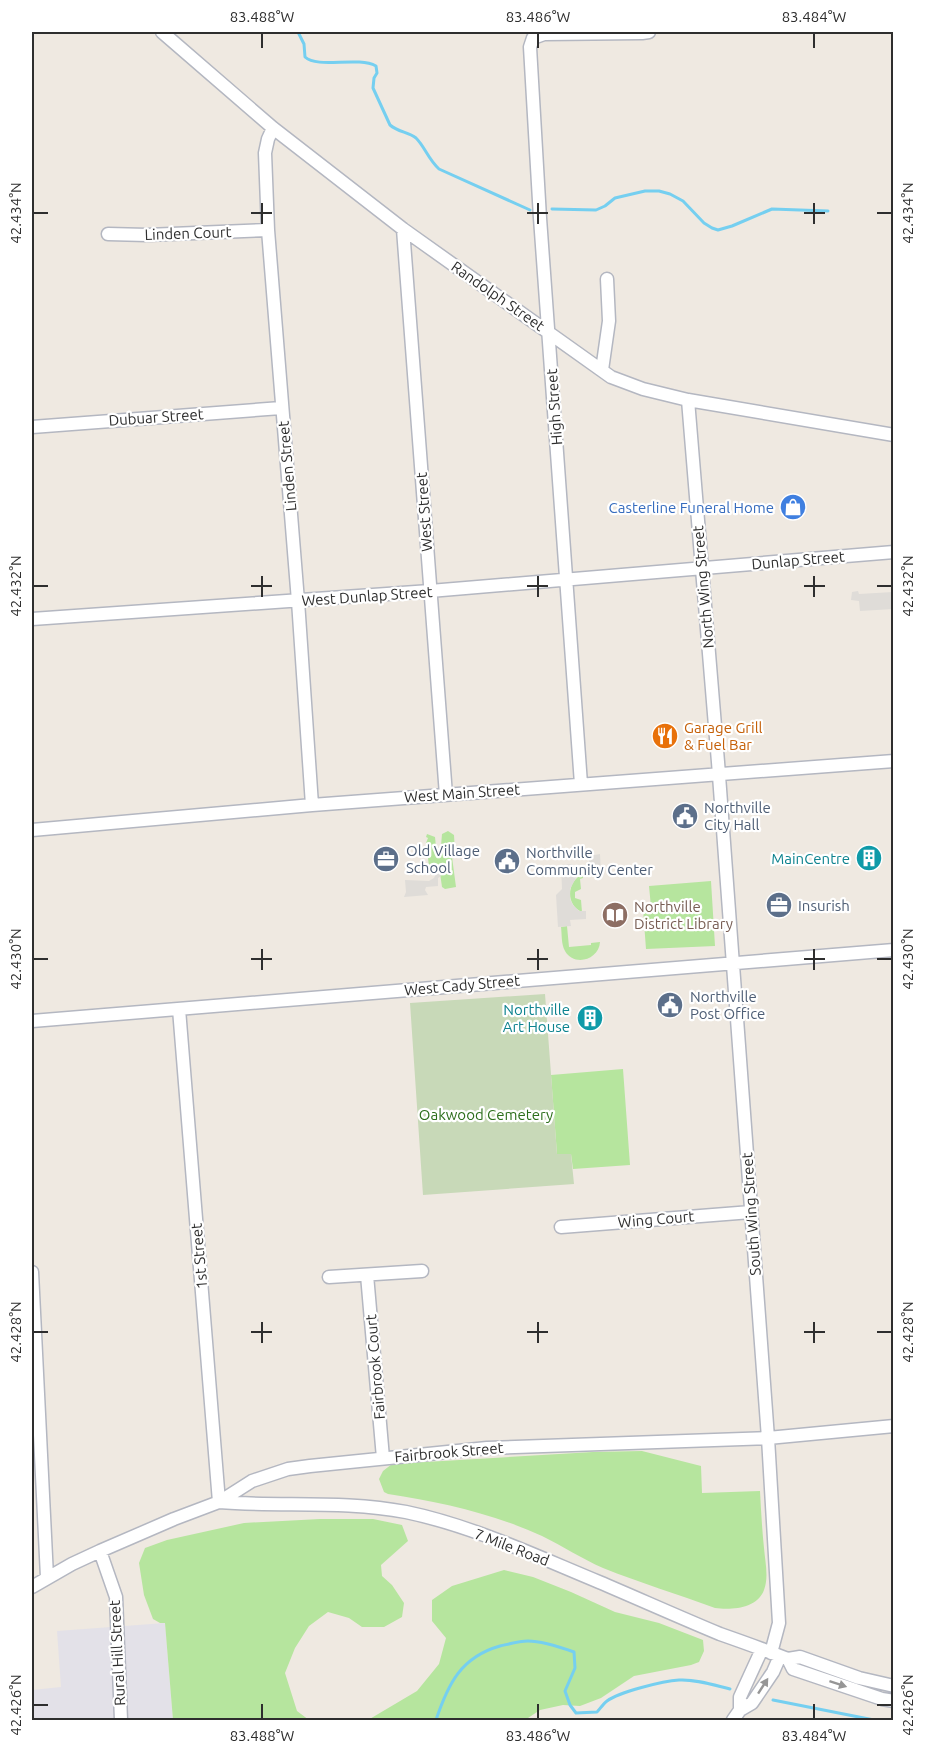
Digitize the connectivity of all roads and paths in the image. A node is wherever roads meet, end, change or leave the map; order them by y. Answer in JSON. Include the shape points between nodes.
{"nodes":[{"id":1,"x":162,"y":32,"type":"edge"},
{"id":2,"x":646,"y":32,"type":"edge"},
{"id":3,"x":531,"y":35,"type":"edge"},
{"id":4,"x":273,"y":128,"type":"junction"},
{"id":5,"x":403,"y":229,"type":"junction"},
{"id":6,"x":268,"y":230,"type":"junction"},
{"id":7,"x":108,"y":234,"type":"dead end"},
{"id":8,"x":607,"y":279,"type":"dead end"},
{"id":9,"x":548,"y":332,"type":"junction"},
{"id":10,"x":602,"y":370,"type":"junction"},
{"id":11,"x":688,"y":400,"type":"junction"},
{"id":12,"x":281,"y":408,"type":"junction"},
{"id":13,"x":32,"y":427,"type":"edge"},
{"id":14,"x":894,"y":435,"type":"edge"},
{"id":15,"x":894,"y":552,"type":"edge"},
{"id":16,"x":702,"y":569,"type":"junction"},
{"id":17,"x":566,"y":580,"type":"junction"},
{"id":18,"x":430,"y":591,"type":"junction"},
{"id":19,"x":298,"y":601,"type":"junction"},
{"id":20,"x":32,"y":619,"type":"edge"},
{"id":21,"x":894,"y":761,"type":"edge"},
{"id":22,"x":718,"y":774,"type":"junction"},
{"id":23,"x":581,"y":784,"type":"junction"},
{"id":24,"x":446,"y":795,"type":"junction"},
{"id":25,"x":312,"y":805,"type":"junction"},
{"id":26,"x":32,"y":830,"type":"edge"},
{"id":27,"x":894,"y":950,"type":"edge"},
{"id":28,"x":732,"y":963,"type":"junction"},
{"id":29,"x":179,"y":1009,"type":"junction"},
{"id":30,"x":32,"y":1021,"type":"edge"},
{"id":31,"x":751,"y":1212,"type":"junction"},
{"id":32,"x":561,"y":1227,"type":"dead end"},
{"id":33,"x":422,"y":1271,"type":"dead end"},
{"id":34,"x":32,"y":1272,"type":"edge"},
{"id":35,"x":367,"y":1275,"type":"junction"},
{"id":36,"x":329,"y":1277,"type":"dead end"},
{"id":37,"x":894,"y":1426,"type":"edge"},
{"id":38,"x":768,"y":1438,"type":"junction"},
{"id":39,"x":382,"y":1458,"type":"junction"},
{"id":40,"x":219,"y":1502,"type":"junction"},
{"id":41,"x":100,"y":1551,"type":"junction"},
{"id":42,"x":47,"y":1577,"type":"junction"},
{"id":43,"x":32,"y":1587,"type":"edge"},
{"id":44,"x":775,"y":1654,"type":"junction"},
{"id":45,"x":894,"y":1686,"type":"edge"},
{"id":46,"x":894,"y":1701,"type":"edge"},
{"id":47,"x":736,"y":1715,"type":"edge"},
{"id":48,"x":121,"y":1720,"type":"edge"}],
"edges":[{"from":1,"to":4,"type":"street","name":"Randolph Street"},
{"from":2,"to":3,"type":"street"},
{"from":3,"to":9,"type":"street","name":"High Street"},
{"from":4,"to":5,"type":"street","name":"Randolph Street"},
{"from":4,"to":6,"type":"street","name":"Linden Street","via":[[265,153]]},
{"from":5,"to":9,"type":"street","name":"Randolph Street"},
{"from":5,"to":18,"type":"street","name":"West Street"},
{"from":6,"to":7,"type":"street","name":"Linden Court"},
{"from":6,"to":12,"type":"street","name":"Linden Street"},
{"from":8,"to":10,"type":"street","via":[[609,321]]},
{"from":9,"to":10,"type":"street","name":"Randolph Street"},
{"from":9,"to":17,"type":"street","name":"High Street"},
{"from":10,"to":11,"type":"street","name":"Randolph Street","via":[[632,385]]},
{"from":11,"to":14,"type":"street","name":"Randolph Street"},
{"from":11,"to":16,"type":"street","name":"North Wing Street"},
{"from":12,"to":13,"type":"street","name":"Dubuar Street"},
{"from":12,"to":19,"type":"street","name":"Linden Street"},
{"from":15,"to":16,"type":"street","name":"Dunlap Street"},
{"from":16,"to":17,"type":"street","name":"West Dunlap Street"},
{"from":16,"to":22,"type":"street","name":"North Wing Street"},
{"from":17,"to":18,"type":"street","name":"West Dunlap Street"},
{"from":17,"to":23,"type":"street","name":"High Street"},
{"from":18,"to":19,"type":"street","name":"West Dunlap Street"},
{"from":18,"to":24,"type":"street","name":"West Street"},
{"from":19,"to":20,"type":"street","name":"West Dunlap Street"},
{"from":19,"to":25,"type":"street","name":"Linden Street"},
{"from":21,"to":22,"type":"street","name":"West Main Street"},
{"from":22,"to":23,"type":"street","name":"West Main Street"},
{"from":22,"to":28,"type":"street","name":"South Wing Street"},
{"from":23,"to":24,"type":"street","name":"West Main Street"},
{"from":24,"to":25,"type":"street","name":"West Main Street"},
{"from":25,"to":26,"type":"street","name":"West Main Street"},
{"from":27,"to":28,"type":"street","name":"West Cady Street"},
{"from":28,"to":29,"type":"street","name":"West Cady Street"},
{"from":28,"to":31,"type":"street","name":"South Wing Street"},
{"from":29,"to":30,"type":"street","name":"West Cady Street"},
{"from":29,"to":40,"type":"street","name":"1st Street"},
{"from":31,"to":32,"type":"street","name":"Wing Court"},
{"from":31,"to":38,"type":"street","name":"South Wing Street"},
{"from":33,"to":35,"type":"street"},
{"from":34,"to":42,"type":"street"},
{"from":35,"to":36,"type":"street"},
{"from":35,"to":39,"type":"street","name":"Fairbrook Court"},
{"from":37,"to":38,"type":"street","name":"Fairbrook Street"},
{"from":38,"to":39,"type":"street","name":"Fairbrook Street","via":[[487,1448]]},
{"from":38,"to":44,"type":"street","name":"South Wing Street","via":[[779,1623]]},
{"from":39,"to":40,"type":"street","name":"Fairbrook Street","via":[[288,1469],[252,1481]]},
{"from":40,"to":41,"type":"street","name":"Fairbrook Street"},
{"from":40,"to":44,"type":"street","name":"7 Mile Road","via":[[375,1507],[430,1518],[508,1545]]},
{"from":41,"to":42,"type":"street","name":"Fairbrook Street"},
{"from":41,"to":48,"type":"street","name":"Rural Hill Street","via":[[116,1597]]},
{"from":42,"to":43,"type":"street","name":"Fairbrook Street"},
{"from":44,"to":45,"type":"street","name":"7 Mile Road","via":[[800,1657]]},
{"from":44,"to":46,"type":"street","name":"7 Mile Road","one_way":true,"via":[[793,1669]]},
{"from":44,"to":47,"type":"street","via":[[740,1697]]},
{"from":47,"to":44,"type":"street","one_way":true,"via":[[752,1703],[773,1672]]}]}
